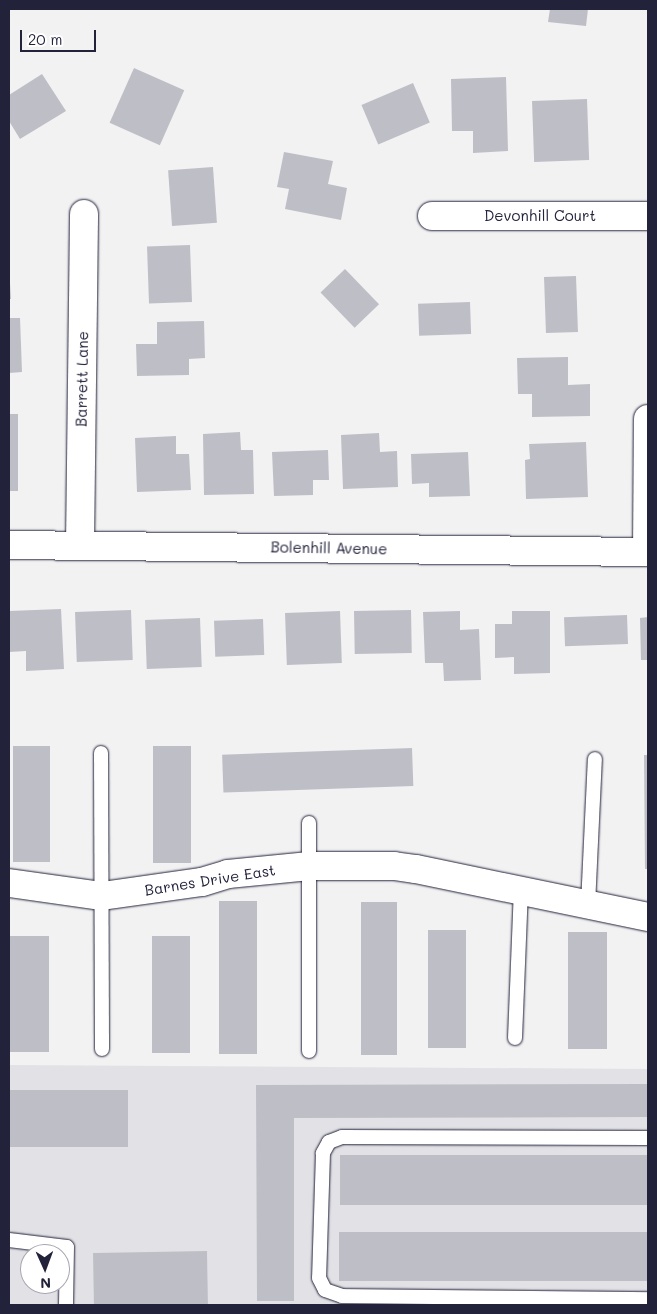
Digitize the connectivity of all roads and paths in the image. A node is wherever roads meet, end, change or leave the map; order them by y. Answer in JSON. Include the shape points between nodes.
{"nodes":[{"id":1,"x":84,"y":214,"type":"dead end"},
{"id":2,"x":432,"y":216,"type":"dead end"},
{"id":3,"x":648,"y":216,"type":"edge"},
{"id":4,"x":648,"y":419,"type":"edge"},
{"id":5,"x":9,"y":545,"type":"edge"},
{"id":6,"x":80,"y":545,"type":"junction"},
{"id":7,"x":648,"y":552,"type":"edge"},
{"id":8,"x":101,"y":753,"type":"dead end"},
{"id":9,"x":596,"y":759,"type":"dead end"},
{"id":10,"x":309,"y":823,"type":"dead end"},
{"id":11,"x":310,"y":866,"type":"junction"},
{"id":12,"x":9,"y":882,"type":"edge"},
{"id":13,"x":520,"y":890,"type":"junction"},
{"id":14,"x":102,"y":896,"type":"junction"},
{"id":15,"x":588,"y":905,"type":"junction"},
{"id":16,"x":648,"y":917,"type":"edge"},
{"id":17,"x":515,"y":1038,"type":"dead end"},
{"id":18,"x":102,"y":1049,"type":"dead end"},
{"id":19,"x":309,"y":1051,"type":"dead end"},
{"id":20,"x":648,"y":1138,"type":"edge"},
{"id":21,"x":9,"y":1240,"type":"edge"},
{"id":22,"x":648,"y":1299,"type":"edge"},
{"id":23,"x":66,"y":1305,"type":"edge"}],
"edges":[{"from":1,"to":6,"type":"street","name":"Barrett Lane"},
{"from":2,"to":3,"type":"street","name":"Devonhill Court"},
{"from":4,"to":7,"type":"street"},
{"from":5,"to":6,"type":"street","name":"Bolenhill Avenue"},
{"from":6,"to":7,"type":"street","name":"Bolenhill Avenue"},
{"from":8,"to":14,"type":"lane"},
{"from":9,"to":15,"type":"lane"},
{"from":10,"to":11,"type":"lane"},
{"from":11,"to":13,"type":"street","name":"Barnes Drive East","via":[[416,869]]},
{"from":11,"to":14,"type":"street","name":"Barnes Drive East","via":[[228,874],[202,882]]},
{"from":11,"to":19,"type":"lane"},
{"from":12,"to":14,"type":"street","name":"Barnes Drive East"},
{"from":13,"to":15,"type":"street","name":"Barnes Drive East"},
{"from":13,"to":17,"type":"lane"},
{"from":14,"to":18,"type":"lane"},
{"from":15,"to":16,"type":"street","name":"Barnes Drive East"},
{"from":20,"to":22,"type":"lane","via":[[342,1137],[329,1142],[323,1153],[319,1278],[325,1290],[342,1296]]},
{"from":21,"to":23,"type":"lane","via":[[68,1247]]}]}
